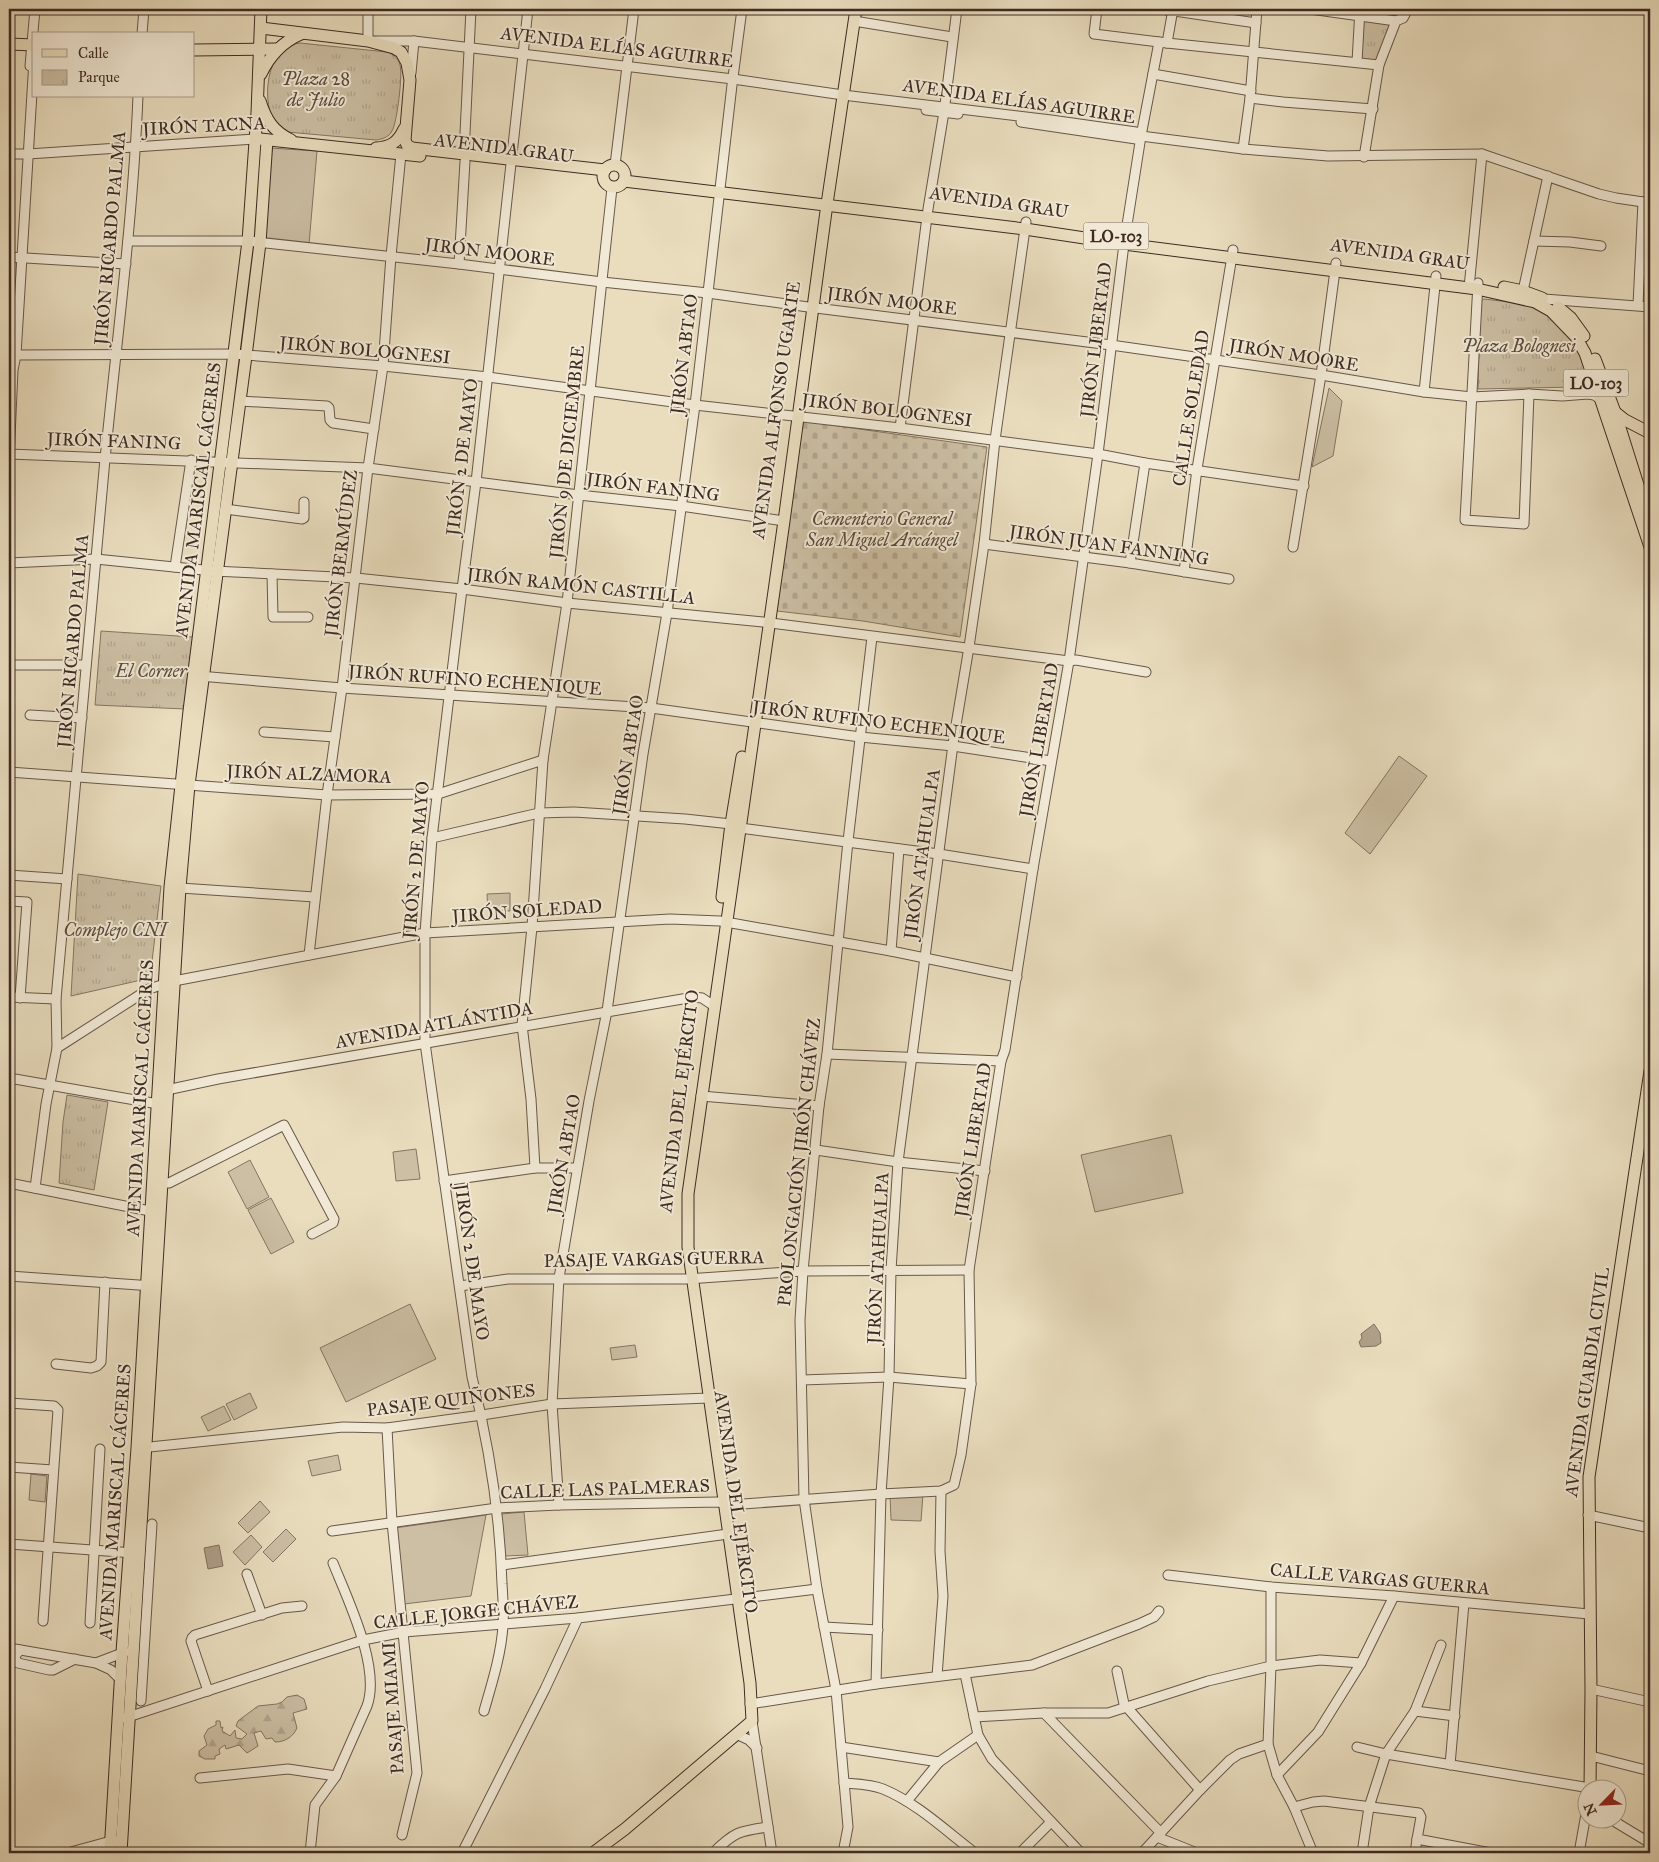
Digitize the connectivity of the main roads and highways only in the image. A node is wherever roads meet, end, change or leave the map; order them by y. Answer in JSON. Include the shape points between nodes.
{"nodes":[{"id":1,"x":261,"y":9,"type":"edge"},
{"id":2,"x":856,"y":9,"type":"edge"},
{"id":3,"x":261,"y":28,"type":"junction"},
{"id":4,"x":306,"y":35,"type":"junction"},
{"id":5,"x":9,"y":44,"type":"edge"},
{"id":6,"x":278,"y":49,"type":"junction"},
{"id":7,"x":195,"y":50,"type":"edge"},
{"id":8,"x":260,"y":50,"type":"junction"},
{"id":9,"x":32,"y":51,"type":"edge"},
{"id":10,"x":259,"y":77,"type":"junction"},
{"id":11,"x":258,"y":95,"type":"junction"},
{"id":12,"x":406,"y":121,"type":"junction"},
{"id":13,"x":261,"y":139,"type":"junction"},
{"id":14,"x":294,"y":142,"type":"junction"},
{"id":15,"x":364,"y":149,"type":"junction"},
{"id":16,"x":401,"y":154,"type":"joint"},
{"id":17,"x":465,"y":157,"type":"junction"},
{"id":18,"x":608,"y":171,"type":"junction"},
{"id":19,"x":624,"y":177,"type":"junction"},
{"id":20,"x":827,"y":201,"type":"junction"},
{"id":21,"x":254,"y":242,"type":"junction"},
{"id":22,"x":1474,"y":285,"type":"junction"},
{"id":23,"x":1615,"y":412,"type":"junction"},
{"id":24,"x":1638,"y":427,"type":"junction"},
{"id":25,"x":1650,"y":433,"type":"edge"},
{"id":26,"x":1622,"y":439,"type":"junction"},
{"id":27,"x":226,"y":462,"type":"junction"},
{"id":28,"x":1650,"y":523,"type":"edge"},
{"id":29,"x":1650,"y":547,"type":"edge"},
{"id":30,"x":212,"y":570,"type":"junction"},
{"id":31,"x":766,"y":622,"type":"joint"},
{"id":32,"x":185,"y":784,"type":"junction"},
{"id":33,"x":169,"y":983,"type":"junction"},
{"id":34,"x":1650,"y":1071,"type":"edge"},
{"id":35,"x":700,"y":1080,"type":"junction"},
{"id":36,"x":1649,"y":1083,"type":"edge"},
{"id":37,"x":162,"y":1105,"type":"junction"},
{"id":38,"x":156,"y":1212,"type":"junction"},
{"id":39,"x":690,"y":1278,"type":"junction"},
{"id":40,"x":128,"y":1652,"type":"junction"},
{"id":41,"x":124,"y":1718,"type":"junction"},
{"id":42,"x":1590,"y":1780,"type":"edge"},
{"id":43,"x":118,"y":1845,"type":"edge"},
{"id":44,"x":110,"y":1853,"type":"edge"},
{"id":45,"x":593,"y":1853,"type":"edge"}],
"edges":[{"from":1,"to":3,"type":"main road"},
{"from":2,"to":20,"type":"main road","name":"AVENIDA ALFONSO UGARTE"},
{"from":3,"to":4,"type":"main road","name":"AVENIDA ELÍAS AGUIRRE"},
{"from":3,"to":8,"type":"main road"},
{"from":4,"to":6,"type":"main road","via":[[289,40]]},
{"from":4,"to":12,"type":"main road","name":"AVENIDA ELÍAS AGUIRRE","via":[[368,41],[401,52],[407,63],[410,84]]},
{"from":5,"to":9,"type":"main road"},
{"from":6,"to":8,"type":"main road"},
{"from":6,"to":10,"type":"main road"},
{"from":7,"to":8,"type":"main road"},
{"from":8,"to":10,"type":"main road"},
{"from":10,"to":11,"type":"main road"},
{"from":11,"to":13,"type":"main road","name":"AVENIDA MARISCAL CÁCERES"},
{"from":11,"to":14,"type":"main road","via":[[272,128]]},
{"from":12,"to":15,"type":"main road","via":[[394,143],[383,148]]},
{"from":12,"to":17,"type":"main road","name":"AVENIDA GRAU","via":[[407,145]]},
{"from":13,"to":14,"type":"main road","name":"JIRÓN TACNA"},
{"from":13,"to":21,"type":"main road","name":"AVENIDA MARISCAL CÁCERES"},
{"from":14,"to":15,"type":"main road","name":"JIRÓN TACNA"},
{"from":15,"to":16,"type":"main road","name":"JIRÓN TACNA"},
{"from":16,"to":17,"type":"main road","name":"AVENIDA GRAU"},
{"from":17,"to":18,"type":"main road","name":"AVENIDA GRAU"},
{"from":18,"to":19,"type":"main road","via":[[622,168]]},
{"from":18,"to":19,"type":"main road","via":[[606,184],[612,188],[620,186]]},
{"from":19,"to":20,"type":"main road","name":"AVENIDA GRAU","number":"LO-103"},
{"from":20,"to":22,"type":"main road","name":"AVENIDA GRAU","number":"LO-103"},
{"from":20,"to":31,"type":"main road","name":"AVENIDA ALFONSO UGARTE","via":[[820,218],[811,307]]},
{"from":21,"to":27,"type":"main road","name":"AVENIDA MARISCAL CÁCERES","via":[[234,354]]},
{"from":21,"to":27,"type":"main road","name":"AVENIDA MARISCAL CÁCERES","via":[[246,356]]},
{"from":22,"to":23,"type":"main road","name":"AVENIDA GRAU","number":"LO-103","via":[[1524,291],[1558,307],[1571,318],[1588,342]]},
{"from":22,"to":29,"type":"main road","number":"LO-103","via":[[1535,302],[1551,311],[1576,337],[1602,400]]},
{"from":23,"to":24,"type":"main road"},
{"from":23,"to":26,"type":"main road","number":"LO-103"},
{"from":24,"to":25,"type":"main road"},
{"from":24,"to":26,"type":"main road","via":[[1625,430]]},
{"from":26,"to":28,"type":"main road","number":"LO-103"},
{"from":27,"to":30,"type":"main road","name":"AVENIDA MARISCAL CÁCERES"},
{"from":27,"to":30,"type":"main road","name":"AVENIDA MARISCAL CÁCERES","via":[[226,509]]},
{"from":30,"to":32,"type":"main road","name":"AVENIDA MARISCAL CÁCERES"},
{"from":31,"to":35,"type":"main road","name":"AVENIDA DEL EJÉRCITO"},
{"from":32,"to":33,"type":"main road","name":"AVENIDA MARISCAL CÁCERES","via":[[180,888]]},
{"from":32,"to":33,"type":"main road","name":"AVENIDA MARISCAL CÁCERES","via":[[170,887]]},
{"from":33,"to":37,"type":"main road","name":"AVENIDA MARISCAL CÁCERES"},
{"from":34,"to":36,"type":"main road","name":"AVENIDA GUARDIA CIVIL"},
{"from":35,"to":39,"type":"main road","name":"AVENIDA DEL EJÉRCITO","via":[[701,1096],[687,1204]]},
{"from":35,"to":39,"type":"main road","name":"AVENIDA DEL EJÉRCITO","via":[[681,1207],[682,1241]]},
{"from":36,"to":42,"type":"main road","name":"AVENIDA GUARDIA CIVIL","via":[[1589,1477]]},
{"from":37,"to":38,"type":"main road","name":"AVENIDA MARISCAL CÁCERES"},
{"from":37,"to":38,"type":"main road","name":"AVENIDA MARISCAL CÁCERES","via":[[162,1184]]},
{"from":38,"to":40,"type":"main road","name":"AVENIDA MARISCAL CÁCERES"},
{"from":39,"to":45,"type":"main road","name":"AVENIDA DEL EJÉRCITO","via":[[744,1684],[752,1721]]},
{"from":40,"to":41,"type":"main road","name":"AVENIDA MARISCAL CÁCERES"},
{"from":40,"to":41,"type":"main road","name":"AVENIDA MARISCAL CÁCERES","via":[[120,1679]]},
{"from":41,"to":43,"type":"main road","name":"AVENIDA MARISCAL CÁCERES"},
{"from":43,"to":44,"type":"main road","name":"AVENIDA MARISCAL CÁCERES"}]}
